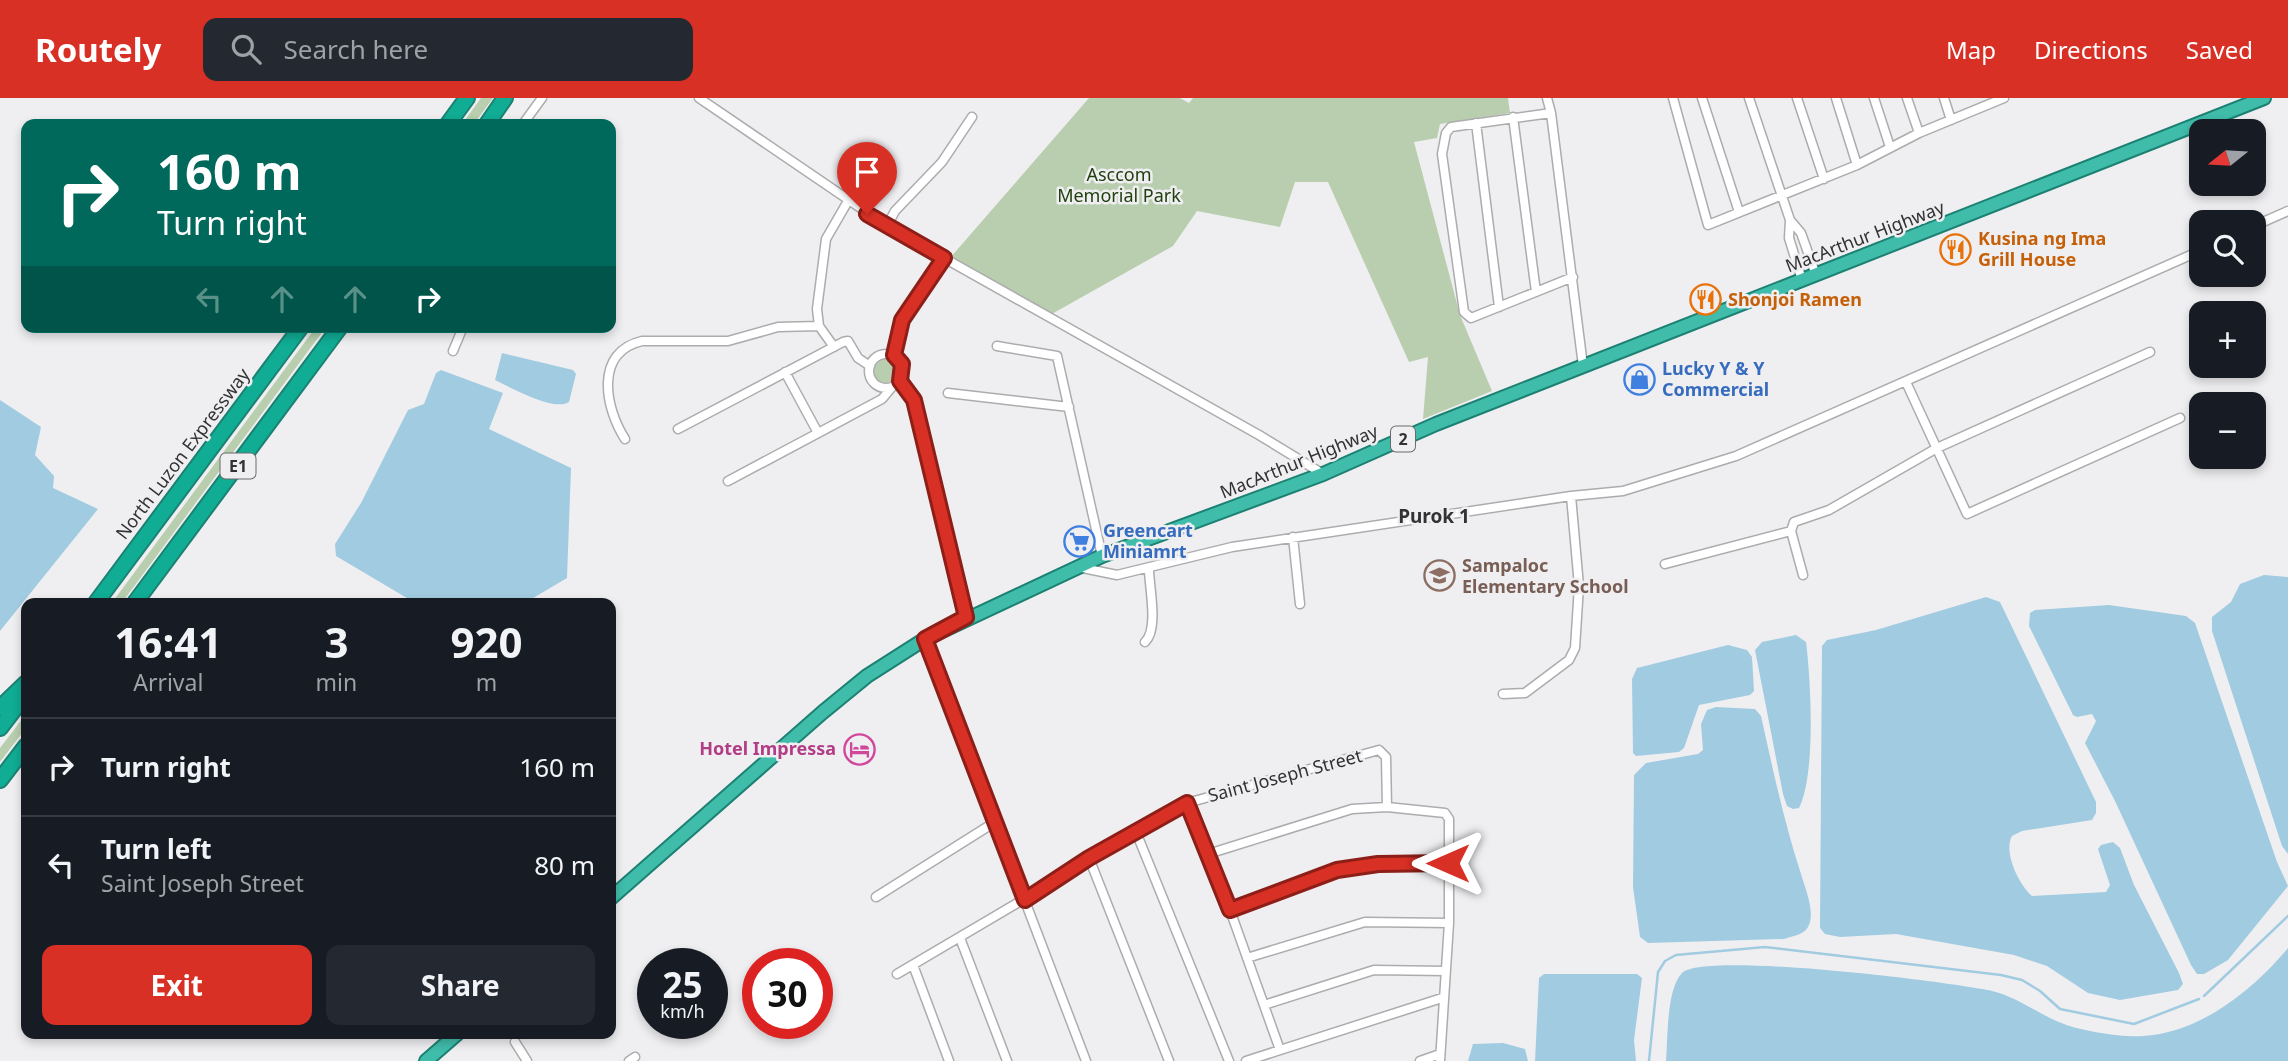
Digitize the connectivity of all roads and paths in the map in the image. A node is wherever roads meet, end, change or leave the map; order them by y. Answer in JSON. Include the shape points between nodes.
{"nodes":[{"id":1,"x":467,"y":98,"type":"edge"},
{"id":2,"x":505,"y":98,"type":"edge"},
{"id":3,"x":541,"y":98,"type":"edge"},
{"id":4,"x":699,"y":98,"type":"edge"},
{"id":5,"x":1546,"y":98,"type":"edge"},
{"id":6,"x":1673,"y":98,"type":"edge"},
{"id":7,"x":1702,"y":98,"type":"edge"},
{"id":8,"x":1749,"y":98,"type":"edge"},
{"id":9,"x":1797,"y":98,"type":"edge"},
{"id":10,"x":1836,"y":98,"type":"edge"},
{"id":11,"x":1874,"y":98,"type":"edge"},
{"id":12,"x":1907,"y":98,"type":"edge"},
{"id":13,"x":1944,"y":98,"type":"edge"},
{"id":14,"x":2004,"y":98,"type":"edge"},
{"id":15,"x":2264,"y":98,"type":"edge"},
{"id":16,"x":1988,"y":101,"type":"edge"},
{"id":17,"x":1551,"y":113,"type":"junction"},
{"id":18,"x":972,"y":117,"type":"dead end"},
{"id":19,"x":1513,"y":117,"type":"junction"},
{"id":20,"x":452,"y":119,"type":"edge"},
{"id":21,"x":490,"y":119,"type":"edge"},
{"id":22,"x":526,"y":119,"type":"edge"},
{"id":23,"x":1951,"y":120,"type":"junction"},
{"id":24,"x":1476,"y":123,"type":"junction"},
{"id":25,"x":1919,"y":133,"type":"junction"},
{"id":26,"x":1890,"y":147,"type":"junction"},
{"id":27,"x":1857,"y":165,"type":"junction"},
{"id":28,"x":1824,"y":179,"type":"junction"},
{"id":29,"x":1782,"y":196,"type":"junction"},
{"id":30,"x":848,"y":201,"type":"junction"},
{"id":31,"x":2288,"y":211,"type":"edge"},
{"id":32,"x":1739,"y":212,"type":"junction"},
{"id":33,"x":1790,"y":220,"type":"junction"},
{"id":34,"x":2266,"y":221,"type":"edge"},
{"id":35,"x":887,"y":226,"type":"junction"},
{"id":36,"x":2189,"y":256,"type":"edge"},
{"id":37,"x":944,"y":258,"type":"junction"},
{"id":38,"x":1816,"y":275,"type":"junction"},
{"id":39,"x":1573,"y":277,"type":"junction"},
{"id":40,"x":1802,"y":280,"type":"junction"},
{"id":41,"x":1536,"y":292,"type":"junction"},
{"id":42,"x":1499,"y":307,"type":"junction"},
{"id":43,"x":819,"y":326,"type":"junction"},
{"id":44,"x":297,"y":333,"type":"edge"},
{"id":45,"x":336,"y":333,"type":"edge"},
{"id":46,"x":460,"y":333,"type":"edge"},
{"id":47,"x":997,"y":346,"type":"dead end"},
{"id":48,"x":834,"y":347,"type":"junction"},
{"id":49,"x":453,"y":351,"type":"dead end"},
{"id":50,"x":2150,"y":352,"type":"dead end"},
{"id":51,"x":894,"y":355,"type":"junction"},
{"id":52,"x":870,"y":366,"type":"junction"},
{"id":53,"x":1583,"y":366,"type":"junction"},
{"id":54,"x":785,"y":372,"type":"junction"},
{"id":55,"x":900,"y":381,"type":"junction"},
{"id":56,"x":1906,"y":382,"type":"junction"},
{"id":57,"x":891,"y":387,"type":"junction"},
{"id":58,"x":947,"y":393,"type":"dead end"},
{"id":59,"x":1069,"y":407,"type":"junction"},
{"id":60,"x":2180,"y":418,"type":"dead end"},
{"id":61,"x":678,"y":429,"type":"dead end"},
{"id":62,"x":818,"y":433,"type":"junction"},
{"id":63,"x":625,"y":439,"type":"dead end"},
{"id":64,"x":1937,"y":448,"type":"junction"},
{"id":65,"x":1323,"y":474,"type":"junction"},
{"id":66,"x":728,"y":481,"type":"dead end"},
{"id":67,"x":1571,"y":496,"type":"junction"},
{"id":68,"x":1791,"y":531,"type":"junction"},
{"id":69,"x":1293,"y":537,"type":"junction"},
{"id":70,"x":1102,"y":556,"type":"junction"},
{"id":71,"x":1665,"y":564,"type":"dead end"},
{"id":72,"x":1078,"y":567,"type":"junction"},
{"id":73,"x":1149,"y":569,"type":"junction"},
{"id":74,"x":1803,"y":575,"type":"dead end"},
{"id":75,"x":99,"y":598,"type":"edge"},
{"id":76,"x":138,"y":598,"type":"edge"},
{"id":77,"x":1300,"y":604,"type":"dead end"},
{"id":78,"x":966,"y":617,"type":"junction"},
{"id":79,"x":925,"y":639,"type":"junction"},
{"id":80,"x":1145,"y":642,"type":"dead end"},
{"id":81,"x":21,"y":688,"type":"edge"},
{"id":82,"x":1503,"y":694,"type":"dead end"},
{"id":83,"x":21,"y":701,"type":"edge"},
{"id":84,"x":0,"y":708,"type":"edge"},
{"id":85,"x":0,"y":728,"type":"edge"},
{"id":86,"x":21,"y":753,"type":"edge"},
{"id":87,"x":0,"y":780,"type":"edge"},
{"id":88,"x":1187,"y":803,"type":"junction"},
{"id":89,"x":1387,"y":807,"type":"junction"},
{"id":90,"x":995,"y":822,"type":"junction"},
{"id":91,"x":1136,"y":832,"type":"junction"},
{"id":92,"x":1208,"y":854,"type":"junction"},
{"id":93,"x":1089,"y":858,"type":"junction"},
{"id":94,"x":1448,"y":863,"type":"junction"},
{"id":95,"x":616,"y":894,"type":"edge"},
{"id":96,"x":876,"y":897,"type":"dead end"},
{"id":97,"x":1025,"y":900,"type":"junction"},
{"id":98,"x":1230,"y":910,"type":"junction"},
{"id":99,"x":1449,"y":923,"type":"junction"},
{"id":100,"x":960,"y":938,"type":"junction"},
{"id":101,"x":1247,"y":958,"type":"junction"},
{"id":102,"x":913,"y":965,"type":"junction"},
{"id":103,"x":1445,"y":971,"type":"junction"},
{"id":104,"x":897,"y":974,"type":"dead end"},
{"id":105,"x":1442,"y":998,"type":"junction"},
{"id":106,"x":1264,"y":1005,"type":"junction"},
{"id":107,"x":451,"y":1039,"type":"edge"},
{"id":108,"x":515,"y":1042,"type":"dead end"},
{"id":109,"x":1280,"y":1050,"type":"junction"},
{"id":110,"x":1440,"y":1058,"type":"edge"},
{"id":111,"x":426,"y":1061,"type":"edge"},
{"id":112,"x":527,"y":1061,"type":"edge"},
{"id":113,"x":949,"y":1061,"type":"edge"},
{"id":114,"x":1007,"y":1061,"type":"edge"},
{"id":115,"x":1086,"y":1061,"type":"edge"},
{"id":116,"x":1170,"y":1061,"type":"edge"},
{"id":117,"x":1229,"y":1061,"type":"edge"},
{"id":118,"x":1246,"y":1061,"type":"edge"},
{"id":119,"x":1420,"y":1061,"type":"edge"}],
"edges":[{"from":1,"to":20,"type":"highway"},
{"from":2,"to":21,"type":"highway"},
{"from":3,"to":22,"type":"street"},
{"from":4,"to":30,"type":"street"},
{"from":5,"to":17,"type":"street"},
{"from":6,"to":32,"type":"street","via":[[1704,219],[1708,225],[1714,224]]},
{"from":7,"to":32,"type":"street"},
{"from":8,"to":29,"type":"street"},
{"from":9,"to":28,"type":"street"},
{"from":10,"to":27,"type":"street"},
{"from":11,"to":26,"type":"street"},
{"from":12,"to":25,"type":"street"},
{"from":13,"to":23,"type":"street"},
{"from":14,"to":16,"type":"street"},
{"from":15,"to":38,"type":"highway","name":"MacArthur Highway","number":"2"},
{"from":16,"to":23,"type":"street"},
{"from":17,"to":19,"type":"street"},
{"from":17,"to":39,"type":"street"},
{"from":18,"to":35,"type":"street","via":[[942,162],[895,211]]},
{"from":19,"to":24,"type":"street"},
{"from":19,"to":41,"type":"street"},
{"from":23,"to":25,"type":"street"},
{"from":24,"to":42,"type":"street"},
{"from":24,"to":42,"type":"street","via":[[1448,128],[1442,154],[1464,312],[1471,318]]},
{"from":25,"to":26,"type":"street"},
{"from":26,"to":27,"type":"street"},
{"from":27,"to":28,"type":"street"},
{"from":28,"to":29,"type":"street"},
{"from":29,"to":32,"type":"street"},
{"from":29,"to":33,"type":"street"},
{"from":30,"to":35,"type":"street"},
{"from":30,"to":43,"type":"street","via":[[826,239]]},
{"from":31,"to":34,"type":"street"},
{"from":33,"to":38,"type":"street","via":[[1801,233]]},
{"from":33,"to":40,"type":"street","via":[[1789,237]]},
{"from":35,"to":37,"type":"street"},
{"from":36,"to":56,"type":"street"},
{"from":37,"to":51,"type":"street","via":[[902,320]]},
{"from":37,"to":65,"type":"street"},
{"from":38,"to":40,"type":"highway","name":"MacArthur Highway","number":"2"},
{"from":39,"to":41,"type":"street"},
{"from":39,"to":53,"type":"street"},
{"from":40,"to":53,"type":"highway","name":"MacArthur Highway","number":"2"},
{"from":41,"to":42,"type":"street"},
{"from":43,"to":48,"type":"street"},
{"from":43,"to":63,"type":"street","via":[[778,327],[728,341],[632,344],[622,351],[606,379],[612,412]]},
{"from":44,"to":75,"type":"highway","name":"North Luzon Expressway","number":"E1"},
{"from":45,"to":76,"type":"highway","number":"E1"},
{"from":46,"to":49,"type":"street"},
{"from":47,"to":59,"type":"street","via":[[1057,356]]},
{"from":48,"to":52,"type":"street","via":[[848,341]]},
{"from":48,"to":54,"type":"street"},
{"from":50,"to":64,"type":"street"},
{"from":51,"to":52,"type":"street","via":[[882,354]]},
{"from":51,"to":55,"type":"street","via":[[902,364]]},
{"from":52,"to":57,"type":"street","via":[[876,385]]},
{"from":53,"to":65,"type":"highway","name":"MacArthur Highway","number":"2"},
{"from":54,"to":61,"type":"street"},
{"from":54,"to":62,"type":"street"},
{"from":55,"to":57,"type":"street"},
{"from":55,"to":78,"type":"street","via":[[914,400]]},
{"from":56,"to":64,"type":"street"},
{"from":56,"to":67,"type":"street","via":[[1679,476],[1623,492]]},
{"from":57,"to":62,"type":"street","via":[[882,399]]},
{"from":58,"to":59,"type":"street"},
{"from":59,"to":70,"type":"street"},
{"from":60,"to":64,"type":"street","via":[[1967,514]]},
{"from":62,"to":66,"type":"street"},
{"from":64,"to":68,"type":"street","via":[[1829,510],[1794,522]]},
{"from":65,"to":70,"type":"highway","name":"MacArthur Highway","number":"2"},
{"from":67,"to":69,"type":"street"},
{"from":67,"to":82,"type":"street","via":[[1578,586],[1575,648],[1569,660],[1525,693]]},
{"from":68,"to":71,"type":"street"},
{"from":68,"to":74,"type":"street"},
{"from":69,"to":73,"type":"street"},
{"from":69,"to":77,"type":"street"},
{"from":70,"to":72,"type":"highway","name":"MacArthur Highway","number":"2"},
{"from":72,"to":73,"type":"street","via":[[1117,575]]},
{"from":72,"to":78,"type":"highway","name":"MacArthur Highway","number":"2"},
{"from":73,"to":80,"type":"street","via":[[1152,623]]},
{"from":78,"to":79,"type":"highway","name":"MacArthur Highway","number":"2"},
{"from":79,"to":90,"type":"street"},
{"from":79,"to":95,"type":"highway","name":"MacArthur Highway","number":"2","via":[[867,676],[823,712]]},
{"from":81,"to":84,"type":"highway"},
{"from":83,"to":85,"type":"highway"},
{"from":86,"to":87,"type":"highway"},
{"from":88,"to":89,"type":"street","name":"Saint Joseph Street","via":[[1383,752]]},
{"from":88,"to":91,"type":"street","name":"Saint Joseph Street"},
{"from":88,"to":92,"type":"street"},
{"from":89,"to":92,"type":"street","via":[[1352,809]]},
{"from":89,"to":94,"type":"street","via":[[1445,813],[1449,819]]},
{"from":90,"to":96,"type":"street"},
{"from":90,"to":97,"type":"street"},
{"from":91,"to":93,"type":"street","name":"Saint Joseph Street"},
{"from":91,"to":117,"type":"street"},
{"from":92,"to":98,"type":"street"},
{"from":93,"to":97,"type":"street","name":"Saint Joseph Street"},
{"from":93,"to":116,"type":"street"},
{"from":94,"to":98,"type":"street","via":[[1337,870]]},
{"from":94,"to":99,"type":"street"},
{"from":97,"to":100,"type":"street","name":"Saint Joseph Street"},
{"from":97,"to":115,"type":"street"},
{"from":98,"to":101,"type":"street"},
{"from":99,"to":101,"type":"street","via":[[1365,922]]},
{"from":99,"to":103,"type":"street"},
{"from":100,"to":102,"type":"street","name":"Saint Joseph Street"},
{"from":100,"to":114,"type":"street"},
{"from":101,"to":106,"type":"street"},
{"from":102,"to":104,"type":"street","name":"Saint Joseph Street"},
{"from":102,"to":113,"type":"street"},
{"from":103,"to":105,"type":"street"},
{"from":103,"to":106,"type":"street","via":[[1374,970]]},
{"from":105,"to":109,"type":"street"},
{"from":105,"to":110,"type":"street"},
{"from":106,"to":109,"type":"street"},
{"from":107,"to":111,"type":"highway"},
{"from":108,"to":112,"type":"street"},
{"from":109,"to":118,"type":"street"},
{"from":110,"to":119,"type":"street"}]}
